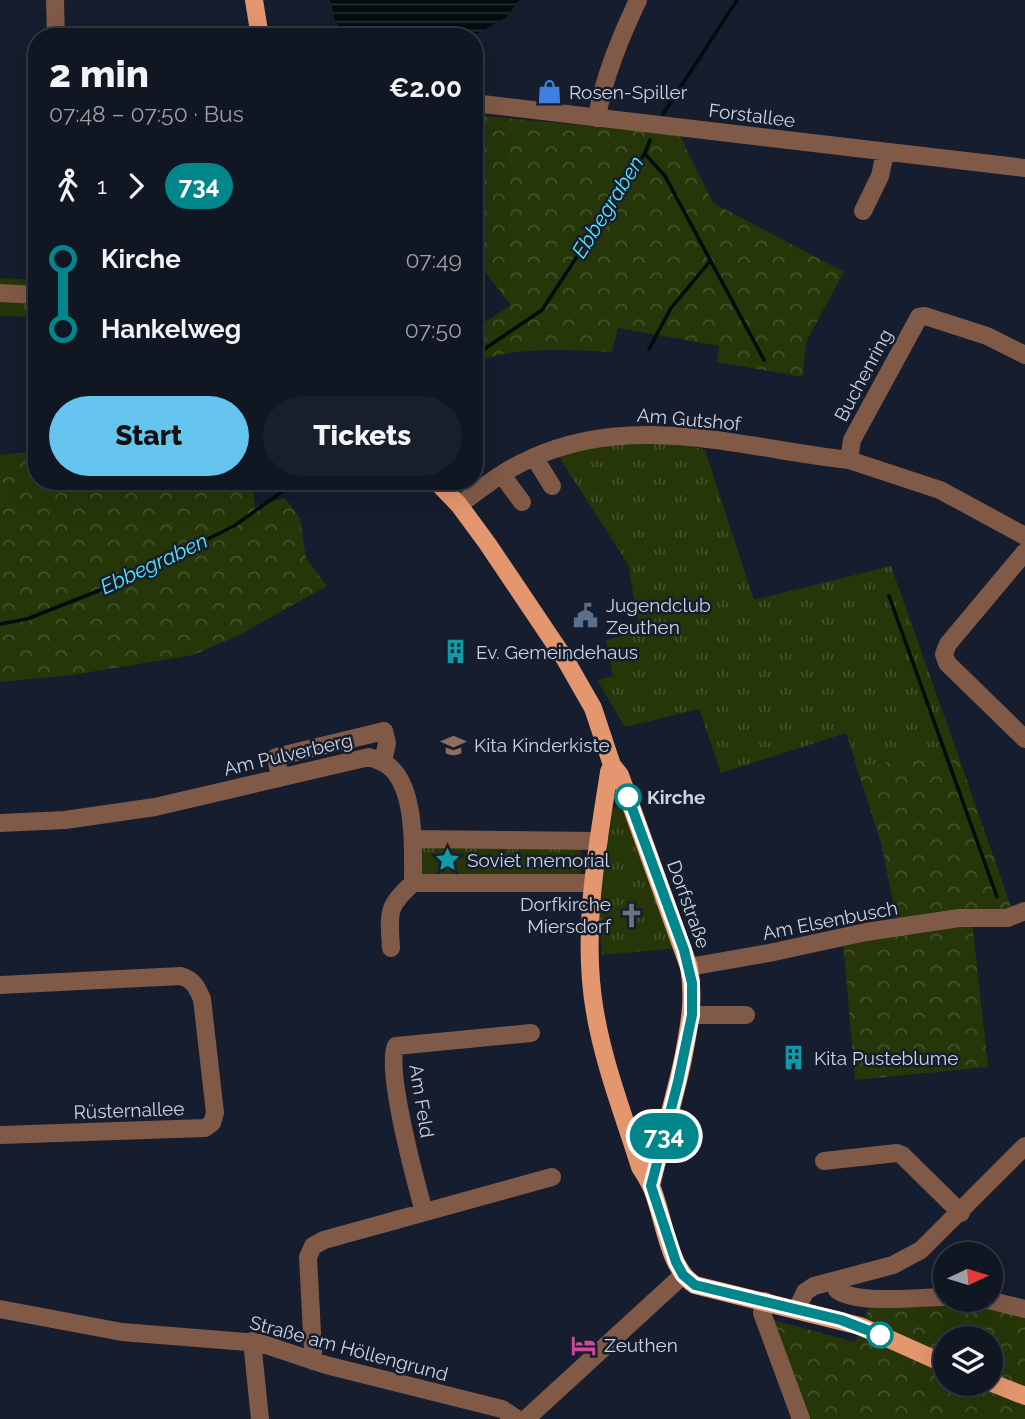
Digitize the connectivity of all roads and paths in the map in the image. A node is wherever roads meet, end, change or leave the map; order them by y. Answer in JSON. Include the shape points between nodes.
{"nodes":[{"id":1,"x":55,"y":0,"type":"edge"},
{"id":2,"x":254,"y":0,"type":"edge"},
{"id":3,"x":638,"y":0,"type":"edge"},
{"id":4,"x":56,"y":28,"type":"edge"},
{"id":5,"x":259,"y":28,"type":"edge"},
{"id":6,"x":483,"y":104,"type":"edge"},
{"id":7,"x":597,"y":118,"type":"junction"},
{"id":8,"x":885,"y":153,"type":"junction"},
{"id":9,"x":1025,"y":168,"type":"edge"},
{"id":10,"x":863,"y":211,"type":"dead end"},
{"id":11,"x":0,"y":293,"type":"edge"},
{"id":12,"x":28,"y":295,"type":"edge"},
{"id":13,"x":1025,"y":355,"type":"edge"},
{"id":14,"x":534,"y":457,"type":"junction"},
{"id":15,"x":849,"y":460,"type":"junction"},
{"id":16,"x":502,"y":475,"type":"junction"},
{"id":17,"x":552,"y":486,"type":"dead end"},
{"id":18,"x":483,"y":488,"type":"edge"},
{"id":19,"x":445,"y":490,"type":"edge"},
{"id":20,"x":480,"y":490,"type":"edge"},
{"id":21,"x":522,"y":502,"type":"dead end"},
{"id":22,"x":459,"y":505,"type":"junction"},
{"id":23,"x":1025,"y":536,"type":"edge"},
{"id":24,"x":1025,"y":552,"type":"edge"},
{"id":25,"x":1025,"y":739,"type":"edge"},
{"id":26,"x":383,"y":762,"type":"junction"},
{"id":27,"x":612,"y":765,"type":"junction"},
{"id":28,"x":280,"y":778,"type":"junction"},
{"id":29,"x":0,"y":823,"type":"edge"},
{"id":30,"x":412,"y":839,"type":"junction"},
{"id":31,"x":599,"y":841,"type":"junction"},
{"id":32,"x":413,"y":883,"type":"junction"},
{"id":33,"x":593,"y":883,"type":"junction"},
{"id":34,"x":1025,"y":911,"type":"edge"},
{"id":35,"x":391,"y":948,"type":"dead end"},
{"id":36,"x":689,"y":967,"type":"junction"},
{"id":37,"x":0,"y":985,"type":"edge"},
{"id":38,"x":692,"y":1015,"type":"junction"},
{"id":39,"x":746,"y":1015,"type":"dead end"},
{"id":40,"x":531,"y":1033,"type":"dead end"},
{"id":41,"x":0,"y":1135,"type":"edge"},
{"id":42,"x":1025,"y":1146,"type":"edge"},
{"id":43,"x":824,"y":1161,"type":"dead end"},
{"id":44,"x":552,"y":1177,"type":"dead end"},
{"id":45,"x":651,"y":1186,"type":"junction"},
{"id":46,"x":424,"y":1213,"type":"junction"},
{"id":47,"x":961,"y":1213,"type":"junction"},
{"id":48,"x":683,"y":1275,"type":"junction"},
{"id":49,"x":834,"y":1281,"type":"junction"},
{"id":50,"x":933,"y":1297,"type":"edge"},
{"id":51,"x":765,"y":1301,"type":"junction"},
{"id":52,"x":1003,"y":1304,"type":"edge"},
{"id":53,"x":0,"y":1309,"type":"edge"},
{"id":54,"x":797,"y":1309,"type":"junction"},
{"id":55,"x":1025,"y":1309,"type":"edge"},
{"id":56,"x":252,"y":1341,"type":"junction"},
{"id":57,"x":933,"y":1359,"type":"edge"},
{"id":58,"x":312,"y":1361,"type":"junction"},
{"id":59,"x":1003,"y":1387,"type":"edge"},
{"id":60,"x":1025,"y":1396,"type":"edge"},
{"id":61,"x":260,"y":1419,"type":"edge"},
{"id":62,"x":517,"y":1419,"type":"edge"},
{"id":63,"x":526,"y":1419,"type":"edge"},
{"id":64,"x":801,"y":1419,"type":"edge"}],
"edges":[{"from":1,"to":4,"type":"street"},
{"from":2,"to":5,"type":"main road"},
{"from":3,"to":7,"type":"street"},
{"from":6,"to":7,"type":"street","name":"Forstallee"},
{"from":7,"to":8,"type":"street","name":"Forstallee"},
{"from":8,"to":9,"type":"street","name":"Forstallee"},
{"from":8,"to":10,"type":"street"},
{"from":11,"to":12,"type":"street"},
{"from":13,"to":15,"type":"street","name":"Buchenring","via":[[987,336],[919,317],[855,434]]},
{"from":14,"to":15,"type":"street","name":"Am Gutshof","via":[[595,439],[655,434]]},
{"from":14,"to":16,"type":"street","name":"Am Gutshof"},
{"from":14,"to":17,"type":"street"},
{"from":15,"to":23,"type":"street","via":[[940,490]]},
{"from":16,"to":18,"type":"street","name":"Am Gutshof"},
{"from":16,"to":21,"type":"street"},
{"from":19,"to":22,"type":"main road","name":"Dorfstraße"},
{"from":20,"to":22,"type":"street","name":"Am Gutshof"},
{"from":22,"to":27,"type":"main road","name":"Dorfstraße","via":[[583,688],[599,720]]},
{"from":24,"to":25,"type":"street","via":[[944,654],[947,663]]},
{"from":26,"to":28,"type":"street","name":"Am Pulverberg","via":[[369,757]]},
{"from":26,"to":28,"type":"street","via":[[384,731],[275,757]]},
{"from":26,"to":30,"type":"street","via":[[394,770],[402,786]]},
{"from":27,"to":31,"type":"main road","name":"Dorfstraße"},
{"from":27,"to":36,"type":"main road","name":"Dorfstraße","via":[[620,775]]},
{"from":28,"to":29,"type":"street","name":"Am Pulverberg","via":[[155,807]]},
{"from":30,"to":31,"type":"street"},
{"from":30,"to":32,"type":"street"},
{"from":31,"to":33,"type":"main road","name":"Dorfstraße"},
{"from":32,"to":33,"type":"street"},
{"from":32,"to":35,"type":"street","via":[[391,907]]},
{"from":33,"to":45,"type":"main road","name":"Dorfstraße","via":[[595,1012],[640,1167]]},
{"from":34,"to":36,"type":"street","name":"Am Elsenbusch","via":[[1007,918],[959,918],[866,932]]},
{"from":36,"to":38,"type":"main road","name":"Dorfstraße"},
{"from":37,"to":41,"type":"street","name":"Rüsternallee","via":[[188,978],[202,999],[215,1113],[205,1128]]},
{"from":38,"to":39,"type":"street"},
{"from":38,"to":45,"type":"main road","name":"Dorfstraße"},
{"from":40,"to":46,"type":"street","name":"Am Feld","via":[[396,1046],[397,1088]]},
{"from":42,"to":47,"type":"street"},
{"from":43,"to":47,"type":"street","via":[[897,1153]]},
{"from":44,"to":46,"type":"street"},
{"from":45,"to":48,"type":"main road","name":"Dorfstraße"},
{"from":46,"to":58,"type":"street","via":[[313,1246],[308,1257]]},
{"from":47,"to":49,"type":"street","via":[[905,1261]]},
{"from":48,"to":51,"type":"main road","via":[[695,1285]]},
{"from":48,"to":63,"type":"street"},
{"from":49,"to":50,"type":"street","via":[[837,1290],[845,1294]]},
{"from":49,"to":54,"type":"street","via":[[806,1290]]},
{"from":51,"to":54,"type":"main road"},
{"from":51,"to":64,"type":"street","via":[[762,1313]]},
{"from":52,"to":55,"type":"street"},
{"from":53,"to":56,"type":"street","name":"Straße am Höllengrund","via":[[122,1332]]},
{"from":54,"to":57,"type":"main road","via":[[860,1326]]},
{"from":56,"to":58,"type":"street","name":"Straße am Höllengrund"},
{"from":56,"to":61,"type":"street"},
{"from":58,"to":62,"type":"street","name":"Straße am Höllengrund","via":[[502,1409]]},
{"from":59,"to":60,"type":"main road"}]}
